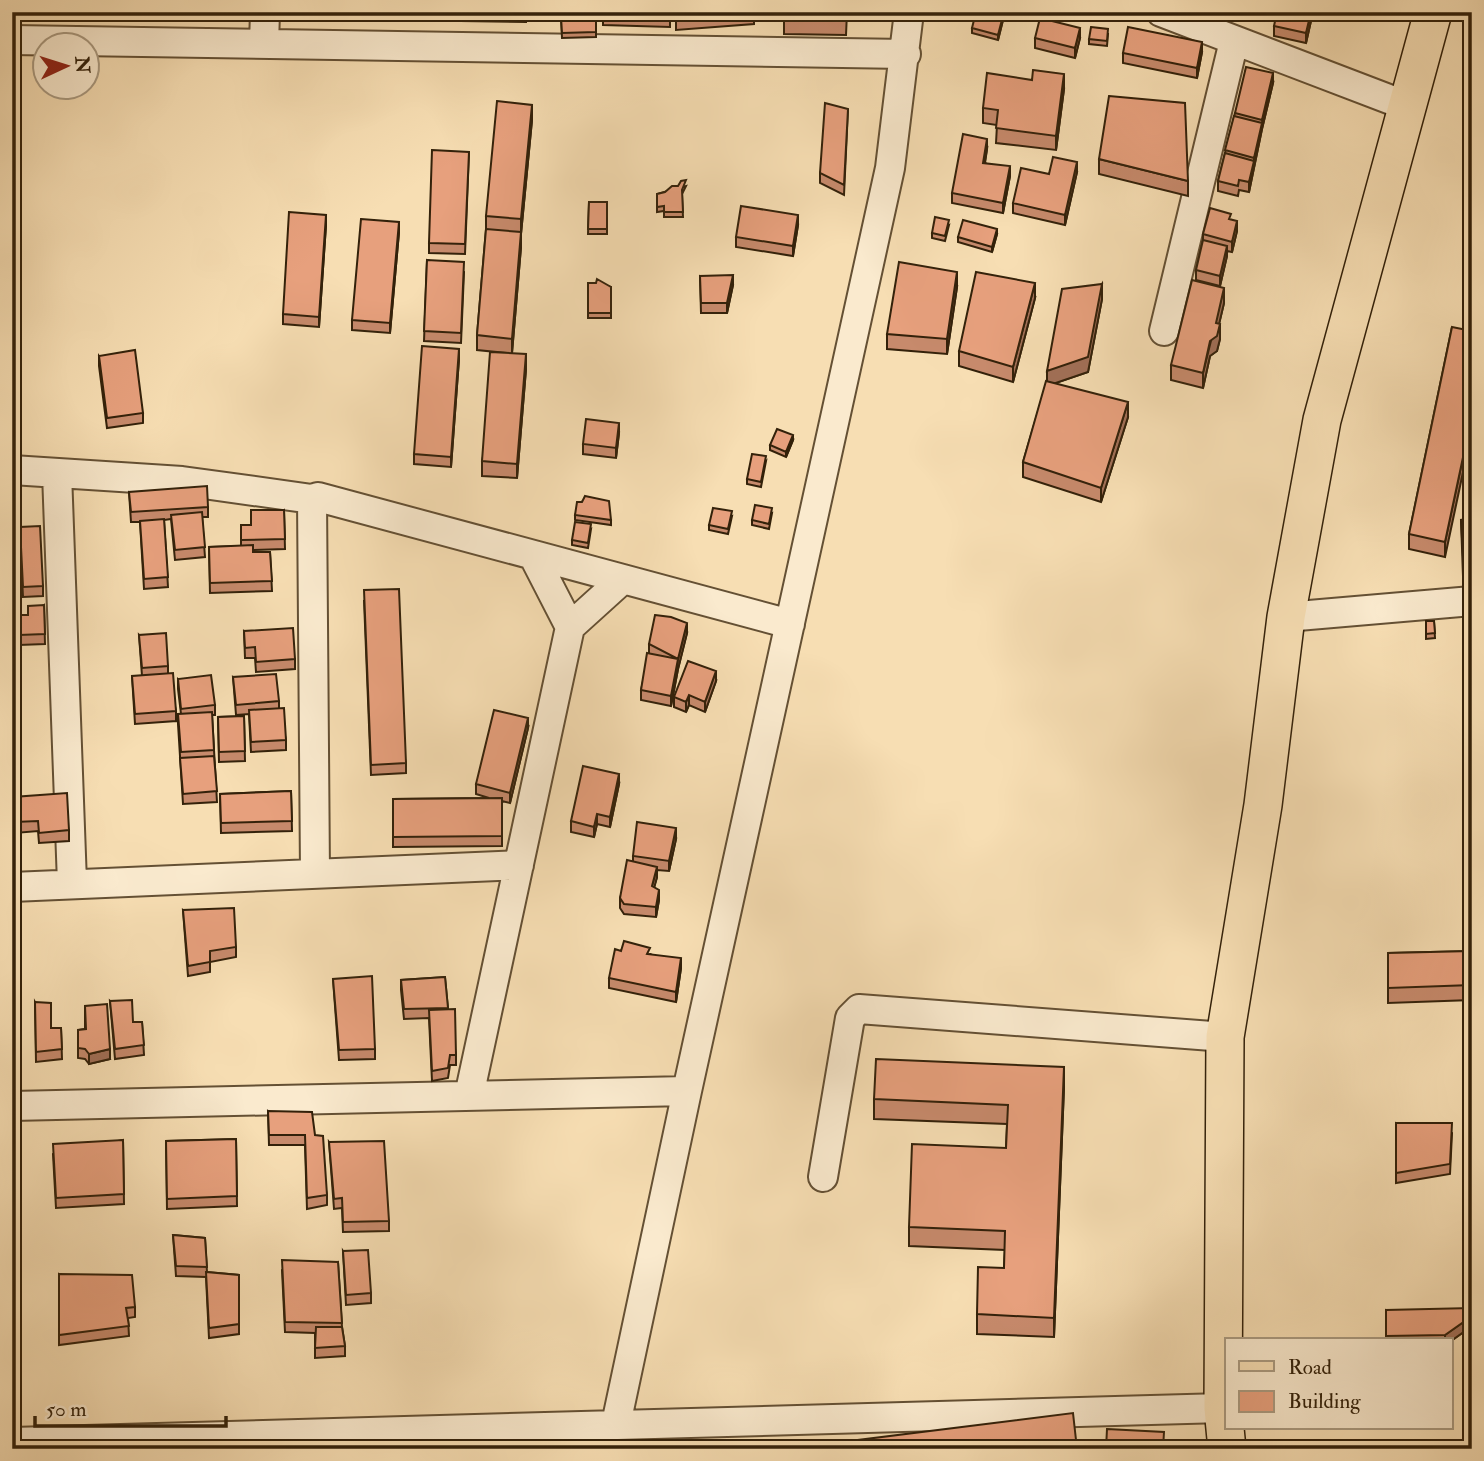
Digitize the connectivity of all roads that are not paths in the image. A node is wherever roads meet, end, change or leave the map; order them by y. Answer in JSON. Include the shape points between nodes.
{"nodes":[{"id":1,"x":265,"y":12,"type":"edge"},
{"id":2,"x":909,"y":12,"type":"edge"},
{"id":3,"x":1161,"y":12,"type":"edge"},
{"id":4,"x":1433,"y":12,"type":"edge"},
{"id":5,"x":12,"y":40,"type":"edge"},
{"id":6,"x":1234,"y":41,"type":"junction"},
{"id":7,"x":264,"y":44,"type":"junction"},
{"id":8,"x":906,"y":54,"type":"junction"},
{"id":9,"x":1407,"y":107,"type":"junction"},
{"id":10,"x":1164,"y":331,"type":"dead end"},
{"id":11,"x":12,"y":470,"type":"edge"},
{"id":12,"x":57,"y":473,"type":"junction"},
{"id":13,"x":312,"y":499,"type":"junction"},
{"id":14,"x":533,"y":555,"type":"junction"},
{"id":15,"x":623,"y":579,"type":"junction"},
{"id":16,"x":1472,"y":601,"type":"edge"},
{"id":17,"x":1286,"y":617,"type":"junction"},
{"id":18,"x":790,"y":624,"type":"junction"},
{"id":19,"x":570,"y":627,"type":"junction"},
{"id":20,"x":519,"y":865,"type":"junction"},
{"id":21,"x":316,"y":873,"type":"junction"},
{"id":22,"x":72,"y":883,"type":"junction"},
{"id":23,"x":12,"y":887,"type":"edge"},
{"id":24,"x":1225,"y":1037,"type":"junction"},
{"id":25,"x":687,"y":1091,"type":"junction"},
{"id":26,"x":469,"y":1096,"type":"junction"},
{"id":27,"x":12,"y":1106,"type":"edge"},
{"id":28,"x":823,"y":1177,"type":"dead end"},
{"id":29,"x":1223,"y":1408,"type":"junction"},
{"id":30,"x":616,"y":1424,"type":"junction"},
{"id":31,"x":1225,"y":1428,"type":"edge"},
{"id":32,"x":1225,"y":1430,"type":"edge"},
{"id":33,"x":12,"y":1441,"type":"edge"},
{"id":34,"x":1227,"y":1449,"type":"edge"}],
"edges":[{"from":1,"to":7,"type":"street"},
{"from":2,"to":8,"type":"street"},
{"from":3,"to":6,"type":"street"},
{"from":4,"to":9,"type":"main road"},
{"from":5,"to":7,"type":"street"},
{"from":6,"to":9,"type":"street"},
{"from":6,"to":10,"type":"street"},
{"from":7,"to":8,"type":"street"},
{"from":8,"to":18,"type":"street","via":[[890,168]]},
{"from":9,"to":17,"type":"main road","via":[[1322,420]]},
{"from":11,"to":12,"type":"street"},
{"from":12,"to":13,"type":"street","via":[[182,481]]},
{"from":12,"to":22,"type":"street"},
{"from":13,"to":14,"type":"street"},
{"from":13,"to":21,"type":"street"},
{"from":14,"to":15,"type":"street"},
{"from":14,"to":19,"type":"street"},
{"from":15,"to":18,"type":"street"},
{"from":15,"to":19,"type":"street"},
{"from":16,"to":17,"type":"street"},
{"from":17,"to":24,"type":"main road","via":[[1263,805]]},
{"from":18,"to":25,"type":"street"},
{"from":19,"to":20,"type":"street"},
{"from":20,"to":21,"type":"street"},
{"from":20,"to":26,"type":"street"},
{"from":21,"to":22,"type":"street"},
{"from":22,"to":23,"type":"street"},
{"from":24,"to":28,"type":"street","via":[[859,1009],[850,1018]]},
{"from":24,"to":29,"type":"main road"},
{"from":25,"to":26,"type":"street"},
{"from":25,"to":30,"type":"street"},
{"from":26,"to":27,"type":"street"},
{"from":29,"to":30,"type":"street"},
{"from":29,"to":31,"type":"main road"},
{"from":30,"to":33,"type":"street"},
{"from":32,"to":34,"type":"main road"}]}
